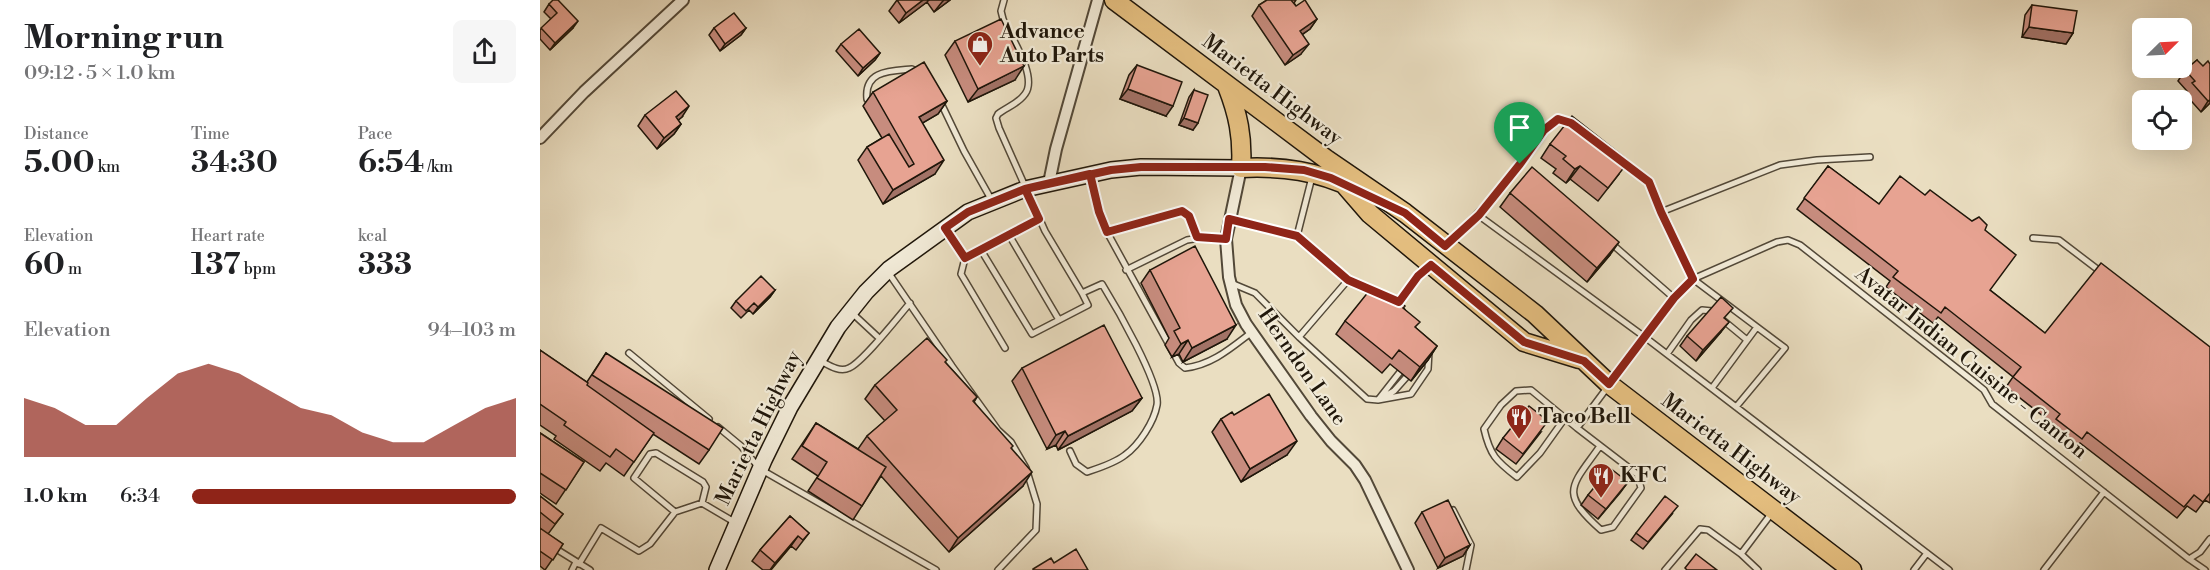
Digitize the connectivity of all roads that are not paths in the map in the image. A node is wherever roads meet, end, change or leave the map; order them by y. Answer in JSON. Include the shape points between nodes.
{"nodes":[{"id":1,"x":684,"y":0,"type":"edge"},
{"id":2,"x":1004,"y":0,"type":"edge"},
{"id":3,"x":1098,"y":0,"type":"edge"},
{"id":4,"x":1114,"y":0,"type":"edge"},
{"id":5,"x":923,"y":74,"type":"edge"},
{"id":6,"x":1227,"y":86,"type":"junction"},
{"id":7,"x":938,"y":98,"type":"edge"},
{"id":8,"x":867,"y":99,"type":"dead end"},
{"id":9,"x":1580,"y":130,"type":"edge"},
{"id":10,"x":540,"y":138,"type":"edge"},
{"id":11,"x":1614,"y":156,"type":"edge"},
{"id":12,"x":1870,"y":157,"type":"dead end"},
{"id":13,"x":1520,"y":164,"type":"junction"},
{"id":14,"x":1241,"y":168,"type":"junction"},
{"id":15,"x":1528,"y":172,"type":"edge"},
{"id":16,"x":1312,"y":173,"type":"junction"},
{"id":17,"x":1090,"y":174,"type":"junction"},
{"id":18,"x":1049,"y":183,"type":"junction"},
{"id":19,"x":1344,"y":184,"type":"junction"},
{"id":20,"x":1025,"y":189,"type":"junction"},
{"id":21,"x":992,"y":201,"type":"junction"},
{"id":22,"x":1661,"y":212,"type":"junction"},
{"id":23,"x":1405,"y":213,"type":"junction"},
{"id":24,"x":1479,"y":215,"type":"junction"},
{"id":25,"x":1039,"y":219,"type":"junction"},
{"id":26,"x":1229,"y":219,"type":"junction"},
{"id":27,"x":945,"y":228,"type":"junction"},
{"id":28,"x":1107,"y":232,"type":"junction"},
{"id":29,"x":1009,"y":235,"type":"junction"},
{"id":30,"x":1297,"y":236,"type":"junction"},
{"id":31,"x":1197,"y":237,"type":"junction"},
{"id":32,"x":1606,"y":238,"type":"edge"},
{"id":33,"x":2034,"y":238,"type":"dead end"},
{"id":34,"x":1226,"y":239,"type":"junction"},
{"id":35,"x":1445,"y":246,"type":"junction"},
{"id":36,"x":981,"y":250,"type":"junction"},
{"id":37,"x":965,"y":258,"type":"junction"},
{"id":38,"x":1431,"y":265,"type":"junction"},
{"id":39,"x":887,"y":270,"type":"junction"},
{"id":40,"x":1126,"y":270,"type":"junction"},
{"id":41,"x":2106,"y":276,"type":"edge"},
{"id":42,"x":1693,"y":279,"type":"junction"},
{"id":43,"x":1348,"y":280,"type":"junction"},
{"id":44,"x":1231,"y":284,"type":"junction"},
{"id":45,"x":1082,"y":293,"type":"junction"},
{"id":46,"x":1674,"y":298,"type":"junction"},
{"id":47,"x":1399,"y":302,"type":"junction"},
{"id":48,"x":910,"y":303,"type":"junction"},
{"id":49,"x":1712,"y":310,"type":"edge"},
{"id":50,"x":850,"y":311,"type":"junction"},
{"id":51,"x":1405,"y":311,"type":"edge"},
{"id":52,"x":1059,"y":320,"type":"junction"},
{"id":53,"x":1724,"y":321,"type":"edge"},
{"id":54,"x":1757,"y":327,"type":"junction"},
{"id":55,"x":1252,"y":332,"type":"junction"},
{"id":56,"x":1299,"y":337,"type":"junction"},
{"id":57,"x":879,"y":338,"type":"junction"},
{"id":58,"x":1646,"y":338,"type":"junction"},
{"id":59,"x":1747,"y":340,"type":"junction"},
{"id":60,"x":1005,"y":348,"type":"dead end"},
{"id":61,"x":629,"y":353,"type":"dead end"},
{"id":62,"x":1667,"y":354,"type":"junction"},
{"id":63,"x":1422,"y":355,"type":"edge"},
{"id":64,"x":817,"y":359,"type":"junction"},
{"id":65,"x":1584,"y":361,"type":"junction"},
{"id":66,"x":1412,"y":370,"type":"edge"},
{"id":67,"x":1400,"y":372,"type":"dead end"},
{"id":68,"x":1609,"y":384,"type":"junction"},
{"id":69,"x":1712,"y":388,"type":"junction"},
{"id":70,"x":1378,"y":400,"type":"junction"},
{"id":71,"x":1736,"y":407,"type":"junction"},
{"id":72,"x":1565,"y":418,"type":"junction"},
{"id":73,"x":1577,"y":428,"type":"junction"},
{"id":74,"x":1600,"y":446,"type":"junction"},
{"id":75,"x":1070,"y":451,"type":"dead end"},
{"id":76,"x":760,"y":469,"type":"junction"},
{"id":77,"x":2104,"y":492,"type":"junction"},
{"id":78,"x":702,"y":503,"type":"junction"},
{"id":79,"x":1453,"y":510,"type":"edge"},
{"id":80,"x":1774,"y":510,"type":"junction"},
{"id":81,"x":675,"y":512,"type":"junction"},
{"id":82,"x":737,"y":524,"type":"junction"},
{"id":83,"x":2210,"y":539,"type":"edge"},
{"id":84,"x":546,"y":542,"type":"edge"},
{"id":85,"x":1927,"y":553,"type":"junction"},
{"id":86,"x":1741,"y":554,"type":"junction"},
{"id":87,"x":2189,"y":559,"type":"junction"},
{"id":88,"x":578,"y":563,"type":"junction"},
{"id":89,"x":572,"y":570,"type":"edge"},
{"id":90,"x":590,"y":570,"type":"edge"},
{"id":91,"x":717,"y":570,"type":"edge"},
{"id":92,"x":936,"y":570,"type":"edge"},
{"id":93,"x":998,"y":570,"type":"edge"},
{"id":94,"x":1408,"y":570,"type":"edge"},
{"id":95,"x":1466,"y":570,"type":"edge"},
{"id":96,"x":1665,"y":570,"type":"edge"},
{"id":97,"x":1758,"y":570,"type":"edge"},
{"id":98,"x":1852,"y":570,"type":"edge"},
{"id":99,"x":1914,"y":570,"type":"edge"},
{"id":100,"x":1949,"y":570,"type":"edge"},
{"id":101,"x":2044,"y":570,"type":"edge"},
{"id":102,"x":2205,"y":570,"type":"edge"}],
"edges":[{"from":1,"to":10,"type":"street"},
{"from":2,"to":20,"type":"lane","via":[[1003,19],[1026,66],[1029,83],[1020,100],[996,118]]},
{"from":3,"to":18,"type":"street"},
{"from":4,"to":6,"type":"main road","name":"Marietta Highway"},
{"from":5,"to":8,"type":"lane","via":[[912,69],[881,72],[870,82]]},
{"from":6,"to":14,"type":"main road","via":[[1238,112]]},
{"from":6,"to":23,"type":"main road","name":"Marietta Highway"},
{"from":7,"to":21,"type":"lane"},
{"from":9,"to":13,"type":"lane","via":[[1558,119],[1544,130]]},
{"from":11,"to":22,"type":"lane","via":[[1649,182]]},
{"from":12,"to":22,"type":"lane","via":[[1780,165]]},
{"from":13,"to":15,"type":"lane"},
{"from":13,"to":24,"type":"lane"},
{"from":14,"to":16,"type":"main road","name":"Marietta Highway"},
{"from":14,"to":17,"type":"main road","name":"Marietta Highway","via":[[1141,167]]},
{"from":14,"to":26,"type":"street","name":"Herndon Lane"},
{"from":16,"to":19,"type":"main road","name":"Marietta Highway"},
{"from":16,"to":30,"type":"lane"},
{"from":17,"to":18,"type":"main road","name":"Marietta Highway"},
{"from":17,"to":28,"type":"lane"},
{"from":18,"to":20,"type":"main road","name":"Marietta Highway"},
{"from":19,"to":23,"type":"main road","name":"Marietta Highway"},
{"from":19,"to":38,"type":"main road","name":"Marietta Highway","via":[[1370,214]]},
{"from":20,"to":21,"type":"main road","name":"Marietta Highway"},
{"from":20,"to":25,"type":"lane"},
{"from":21,"to":27,"type":"main road","name":"Marietta Highway"},
{"from":22,"to":42,"type":"lane"},
{"from":23,"to":35,"type":"main road","name":"Marietta Highway"},
{"from":24,"to":35,"type":"lane"},
{"from":24,"to":58,"type":"lane"},
{"from":25,"to":29,"type":"lane"},
{"from":25,"to":45,"type":"lane"},
{"from":26,"to":30,"type":"lane"},
{"from":26,"to":34,"type":"street","name":"Herndon Lane"},
{"from":27,"to":37,"type":"lane"},
{"from":27,"to":39,"type":"main road","name":"Marietta Highway"},
{"from":28,"to":31,"type":"lane","via":[[1182,211],[1189,216]]},
{"from":28,"to":40,"type":"lane"},
{"from":29,"to":36,"type":"lane"},
{"from":29,"to":52,"type":"lane"},
{"from":30,"to":43,"type":"lane"},
{"from":31,"to":34,"type":"lane"},
{"from":31,"to":40,"type":"lane"},
{"from":32,"to":46,"type":"lane"},
{"from":33,"to":41,"type":"lane","via":[[2059,240]]},
{"from":34,"to":44,"type":"street","name":"Herndon Lane"},
{"from":35,"to":65,"type":"main road","name":"Marietta Highway","via":[[1535,315]]},
{"from":36,"to":37,"type":"lane"},
{"from":36,"to":52,"type":"lane","via":[[1032,334]]},
{"from":37,"to":60,"type":"lane","via":[[961,274]]},
{"from":38,"to":47,"type":"lane"},
{"from":38,"to":65,"type":"main road","name":"Marietta Highway","via":[[1524,342]]},
{"from":39,"to":48,"type":"lane"},
{"from":39,"to":50,"type":"main road","name":"Marietta Highway"},
{"from":40,"to":55,"type":"lane","via":[[1185,368],[1220,357]]},
{"from":42,"to":46,"type":"lane"},
{"from":42,"to":54,"type":"lane"},
{"from":42,"to":77,"type":"lane","name":"Avatar Indian Cuisine - Canton","via":[[1777,242],[1788,240],[1800,245],[1984,390],[1992,404]]},
{"from":43,"to":47,"type":"lane"},
{"from":43,"to":56,"type":"lane"},
{"from":44,"to":55,"type":"street","name":"Herndon Lane","via":[[1236,305]]},
{"from":44,"to":56,"type":"lane","via":[[1255,293]]},
{"from":45,"to":52,"type":"lane","via":[[1088,305]]},
{"from":45,"to":75,"type":"lane","via":[[1102,284],[1124,319],[1158,404],[1145,433],[1125,455],[1087,472],[1076,464]]},
{"from":46,"to":58,"type":"lane"},
{"from":47,"to":51,"type":"lane"},
{"from":48,"to":57,"type":"lane"},
{"from":48,"to":93,"type":"lane","via":[[1026,468],[1037,504],[1036,530]]},
{"from":49,"to":62,"type":"lane","via":[[1702,310],[1691,320]]},
{"from":50,"to":57,"type":"lane"},
{"from":50,"to":64,"type":"main road","name":"Marietta Highway"},
{"from":53,"to":59,"type":"lane"},
{"from":54,"to":59,"type":"lane"},
{"from":54,"to":71,"type":"lane","via":[[1785,348]]},
{"from":55,"to":94,"type":"street","name":"Herndon Lane","via":[[1311,416],[1360,473]]},
{"from":56,"to":70,"type":"lane","via":[[1366,399]]},
{"from":57,"to":64,"type":"lane","via":[[849,368],[838,369]]},
{"from":58,"to":62,"type":"lane"},
{"from":58,"to":68,"type":"lane"},
{"from":59,"to":69,"type":"lane"},
{"from":61,"to":76,"type":"lane","via":[[741,446]]},
{"from":62,"to":69,"type":"lane"},
{"from":63,"to":70,"type":"lane","via":[[1425,345],[1429,349],[1428,369],[1411,394]]},
{"from":64,"to":76,"type":"main road","name":"Marietta Highway"},
{"from":65,"to":68,"type":"main road","name":"Marietta Highway"},
{"from":66,"to":70,"type":"lane","via":[[1394,391]]},
{"from":67,"to":70,"type":"lane"},
{"from":68,"to":73,"type":"lane"},
{"from":68,"to":80,"type":"main road","name":"Marietta Highway"},
{"from":69,"to":71,"type":"lane"},
{"from":71,"to":85,"type":"lane"},
{"from":72,"to":72,"type":"lane","via":[[1531,390],[1516,391],[1484,429],[1488,448],[1517,477]]},
{"from":72,"to":73,"type":"lane"},
{"from":73,"to":74,"type":"lane"},
{"from":74,"to":74,"type":"lane","via":[[1637,474],[1641,488],[1613,527],[1601,530],[1583,515],[1574,499],[1573,485]]},
{"from":76,"to":82,"type":"main road","name":"Marietta Highway"},
{"from":76,"to":92,"type":"lane"},
{"from":77,"to":87,"type":"lane","name":"Avatar Indian Cuisine - Canton"},
{"from":77,"to":101,"type":"lane"},
{"from":78,"to":81,"type":"lane"},
{"from":78,"to":81,"type":"lane","via":[[706,487],[703,482],[656,453],[650,454],[634,478]]},
{"from":78,"to":82,"type":"lane"},
{"from":79,"to":95,"type":"lane","via":[[1471,545]]},
{"from":80,"to":86,"type":"lane"},
{"from":80,"to":98,"type":"main road","name":"Marietta Highway"},
{"from":81,"to":88,"type":"lane","via":[[650,544],[639,551],[601,528]]},
{"from":82,"to":91,"type":"main road","name":"Marietta Highway"},
{"from":83,"to":87,"type":"lane"},
{"from":84,"to":88,"type":"lane"},
{"from":85,"to":99,"type":"lane"},
{"from":85,"to":100,"type":"lane"},
{"from":86,"to":96,"type":"lane","via":[[1708,530],[1700,529]]},
{"from":86,"to":97,"type":"lane"},
{"from":87,"to":102,"type":"lane","name":"Avatar Indian Cuisine - Canton"},
{"from":88,"to":89,"type":"lane"},
{"from":88,"to":90,"type":"lane"}]}
